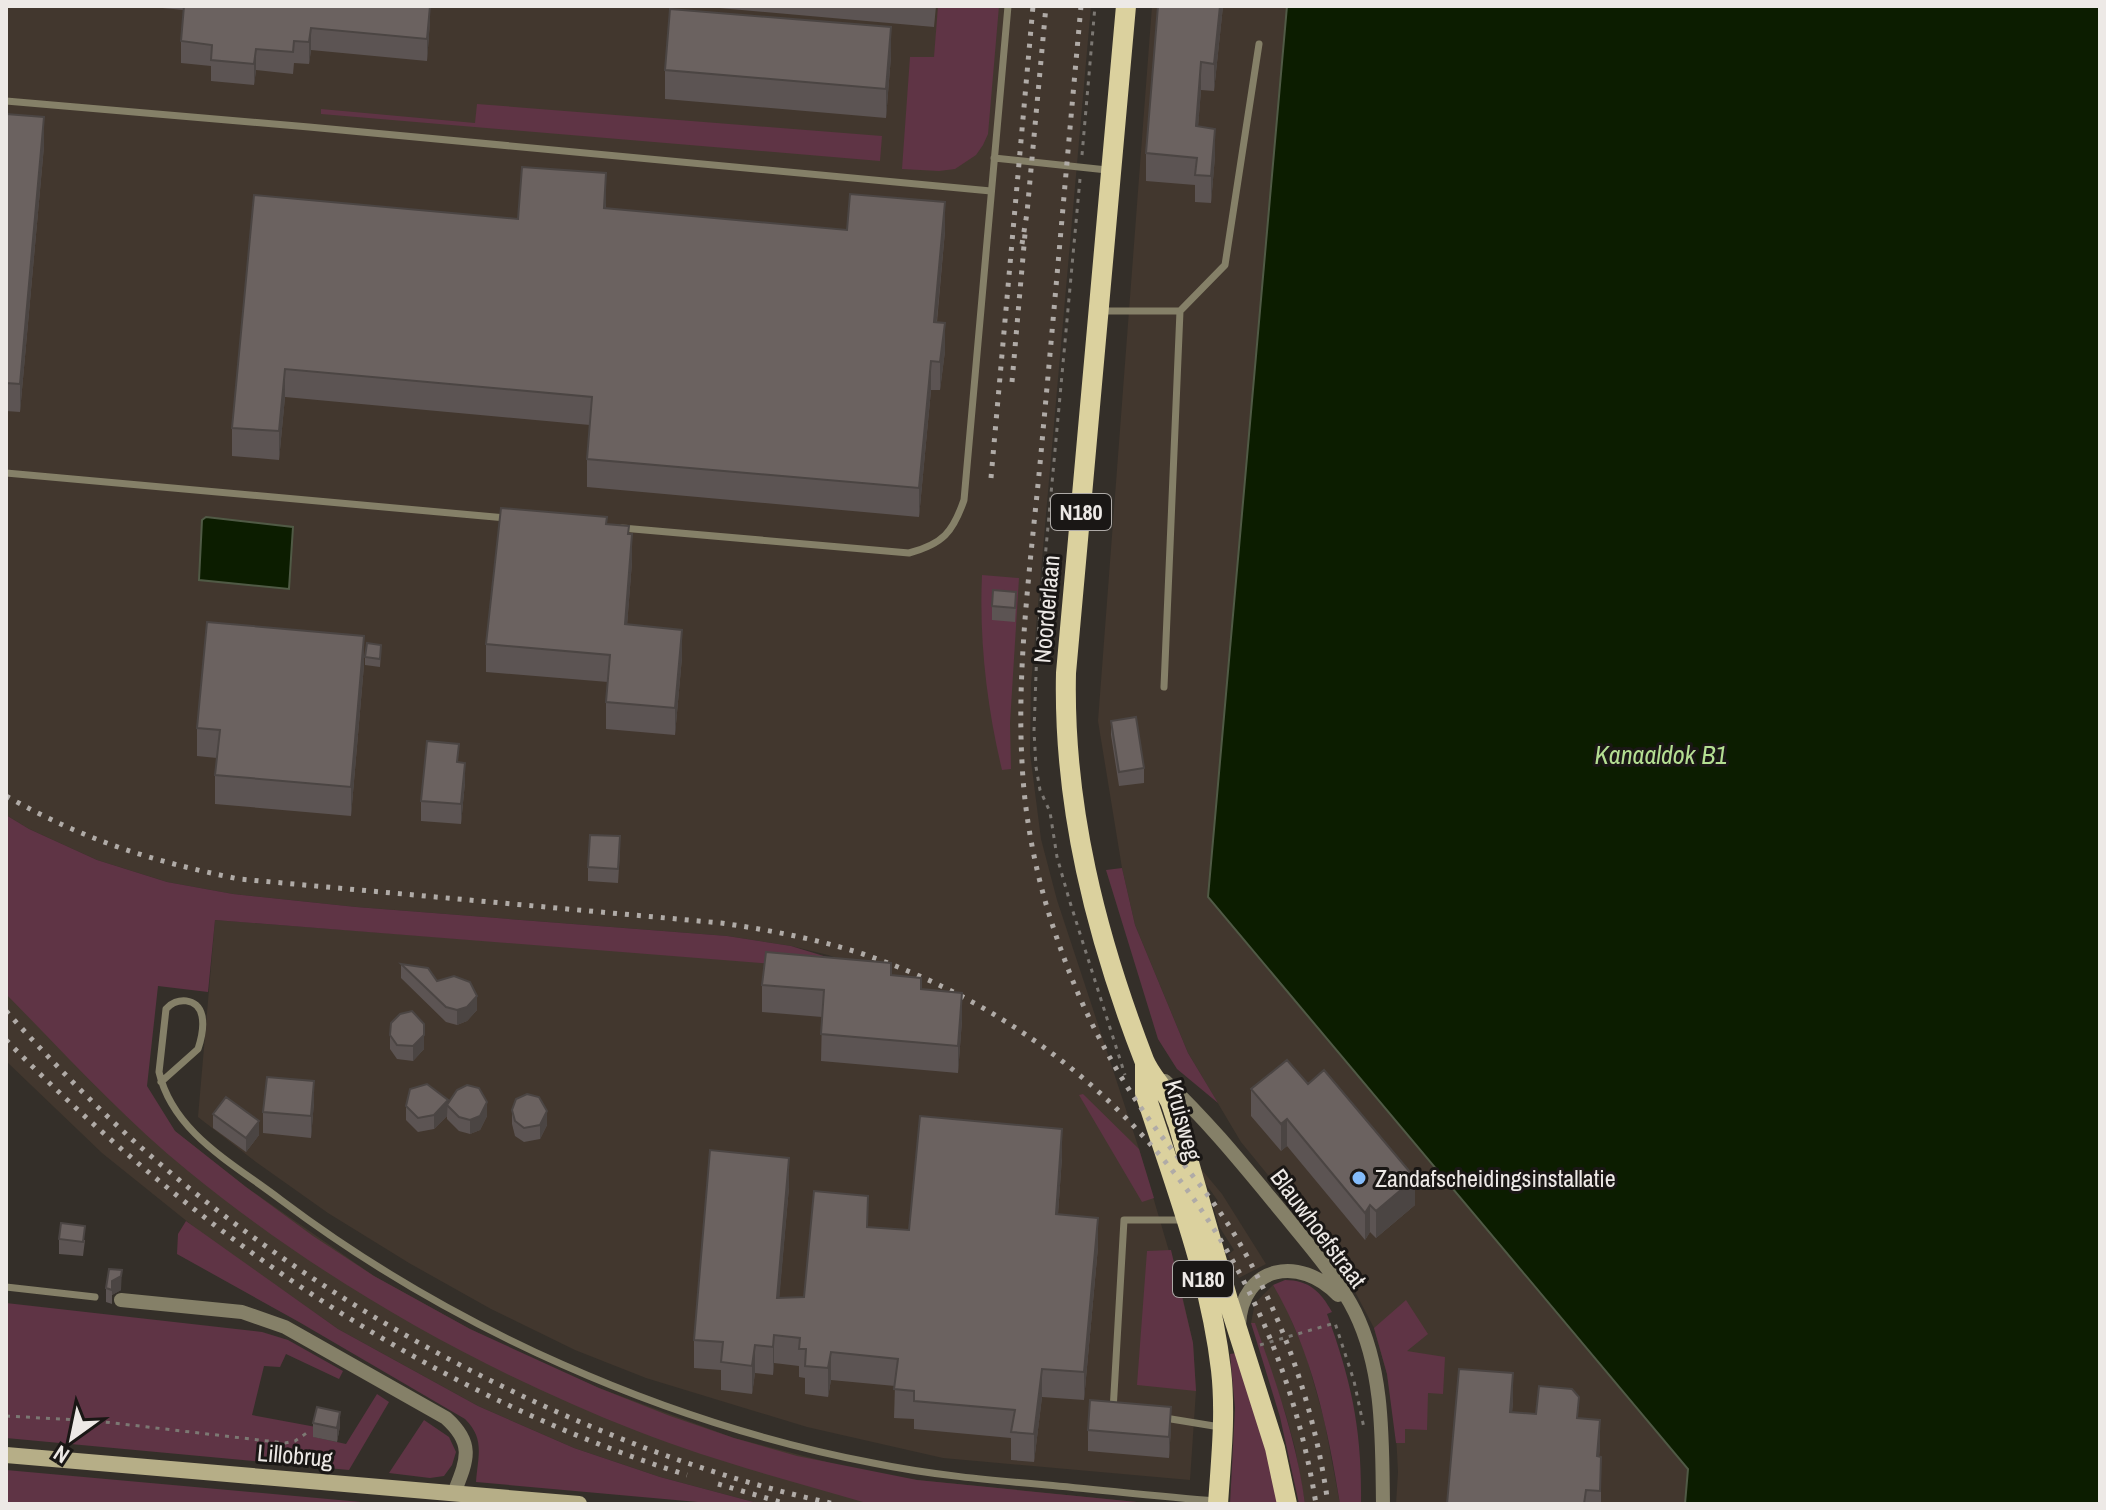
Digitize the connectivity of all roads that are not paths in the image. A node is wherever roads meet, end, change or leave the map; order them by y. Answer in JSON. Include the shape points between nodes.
{"nodes":[{"id":1,"x":1008,"y":6,"type":"edge"},
{"id":2,"x":1126,"y":6,"type":"edge"},
{"id":3,"x":1259,"y":44,"type":"dead end"},
{"id":4,"x":6,"y":101,"type":"edge"},
{"id":5,"x":994,"y":158,"type":"junction"},
{"id":6,"x":1113,"y":171,"type":"junction"},
{"id":7,"x":991,"y":191,"type":"junction"},
{"id":8,"x":1101,"y":311,"type":"junction"},
{"id":9,"x":1180,"y":311,"type":"junction"},
{"id":10,"x":6,"y":473,"type":"edge"},
{"id":11,"x":511,"y":518,"type":"edge"},
{"id":12,"x":607,"y":527,"type":"edge"},
{"id":13,"x":1164,"y":687,"type":"dead end"},
{"id":14,"x":1145,"y":1064,"type":"junction"},
{"id":15,"x":161,"y":1082,"type":"junction"},
{"id":16,"x":1186,"y":1220,"type":"junction"},
{"id":17,"x":6,"y":1287,"type":"edge"},
{"id":18,"x":95,"y":1297,"type":"dead end"},
{"id":19,"x":121,"y":1300,"type":"dead end"},
{"id":20,"x":1355,"y":1312,"type":"junction"},
{"id":21,"x":1241,"y":1341,"type":"junction"},
{"id":22,"x":1127,"y":1413,"type":"edge"},
{"id":23,"x":1158,"y":1417,"type":"edge"},
{"id":24,"x":1223,"y":1427,"type":"junction"},
{"id":25,"x":6,"y":1455,"type":"edge"},
{"id":26,"x":454,"y":1493,"type":"junction"},
{"id":27,"x":1218,"y":1502,"type":"edge"},
{"id":28,"x":579,"y":1504,"type":"edge"},
{"id":29,"x":1287,"y":1504,"type":"edge"},
{"id":30,"x":1383,"y":1504,"type":"edge"}],
"edges":[{"from":1,"to":5,"type":"lane"},
{"from":2,"to":6,"type":"main road","name":"Noorderlaan","number":"N180"},
{"from":3,"to":9,"type":"lane","via":[[1225,265]]},
{"from":4,"to":7,"type":"lane"},
{"from":5,"to":6,"type":"lane"},
{"from":5,"to":7,"type":"lane"},
{"from":6,"to":8,"type":"main road","name":"Noorderlaan","number":"N180"},
{"from":7,"to":12,"type":"lane","via":[[964,500],[944,538],[909,553]]},
{"from":8,"to":9,"type":"lane"},
{"from":8,"to":14,"type":"main road","name":"Noorderlaan","number":"N180","via":[[1065,713],[1081,853]]},
{"from":9,"to":13,"type":"lane"},
{"from":10,"to":11,"type":"lane"},
{"from":14,"to":16,"type":"main road","name":"Kruisweg","number":"N180","via":[[1145,1093]]},
{"from":14,"to":20,"type":"street","name":"Blauwhoefstraat","via":[[1251,1175],[1323,1263]]},
{"from":14,"to":21,"type":"main road","name":"Kruisweg","number":"N180","via":[[1170,1101],[1178,1124]]},
{"from":15,"to":15,"type":"lane","via":[[166,1009],[172,1002],[190,1001],[202,1015],[198,1049]]},
{"from":15,"to":27,"type":"lane","via":[[173,1109],[194,1134],[309,1221],[438,1302],[616,1386],[743,1432],[871,1463]]},
{"from":16,"to":22,"type":"lane","via":[[1124,1220],[1112,1410]]},
{"from":16,"to":24,"type":"main road","name":"Kruisweg","number":"N180","via":[[1216,1339]]},
{"from":17,"to":18,"type":"lane"},
{"from":19,"to":26,"type":"street","via":[[261,1317],[446,1418],[460,1431],[467,1448]]},
{"from":20,"to":21,"type":"street","via":[[1319,1279],[1283,1270],[1249,1290],[1242,1304]]},
{"from":20,"to":30,"type":"street","name":"Blauwhoefstraat","via":[[1380,1398]]},
{"from":21,"to":29,"type":"main road","name":"Kruisweg","number":"N180"},
{"from":23,"to":24,"type":"lane"},
{"from":24,"to":27,"type":"main road","name":"Kruisweg","number":"N180"},
{"from":25,"to":26,"type":"street","name":"Lillobrug"},
{"from":26,"to":28,"type":"street","name":"Lillobrug"}]}
